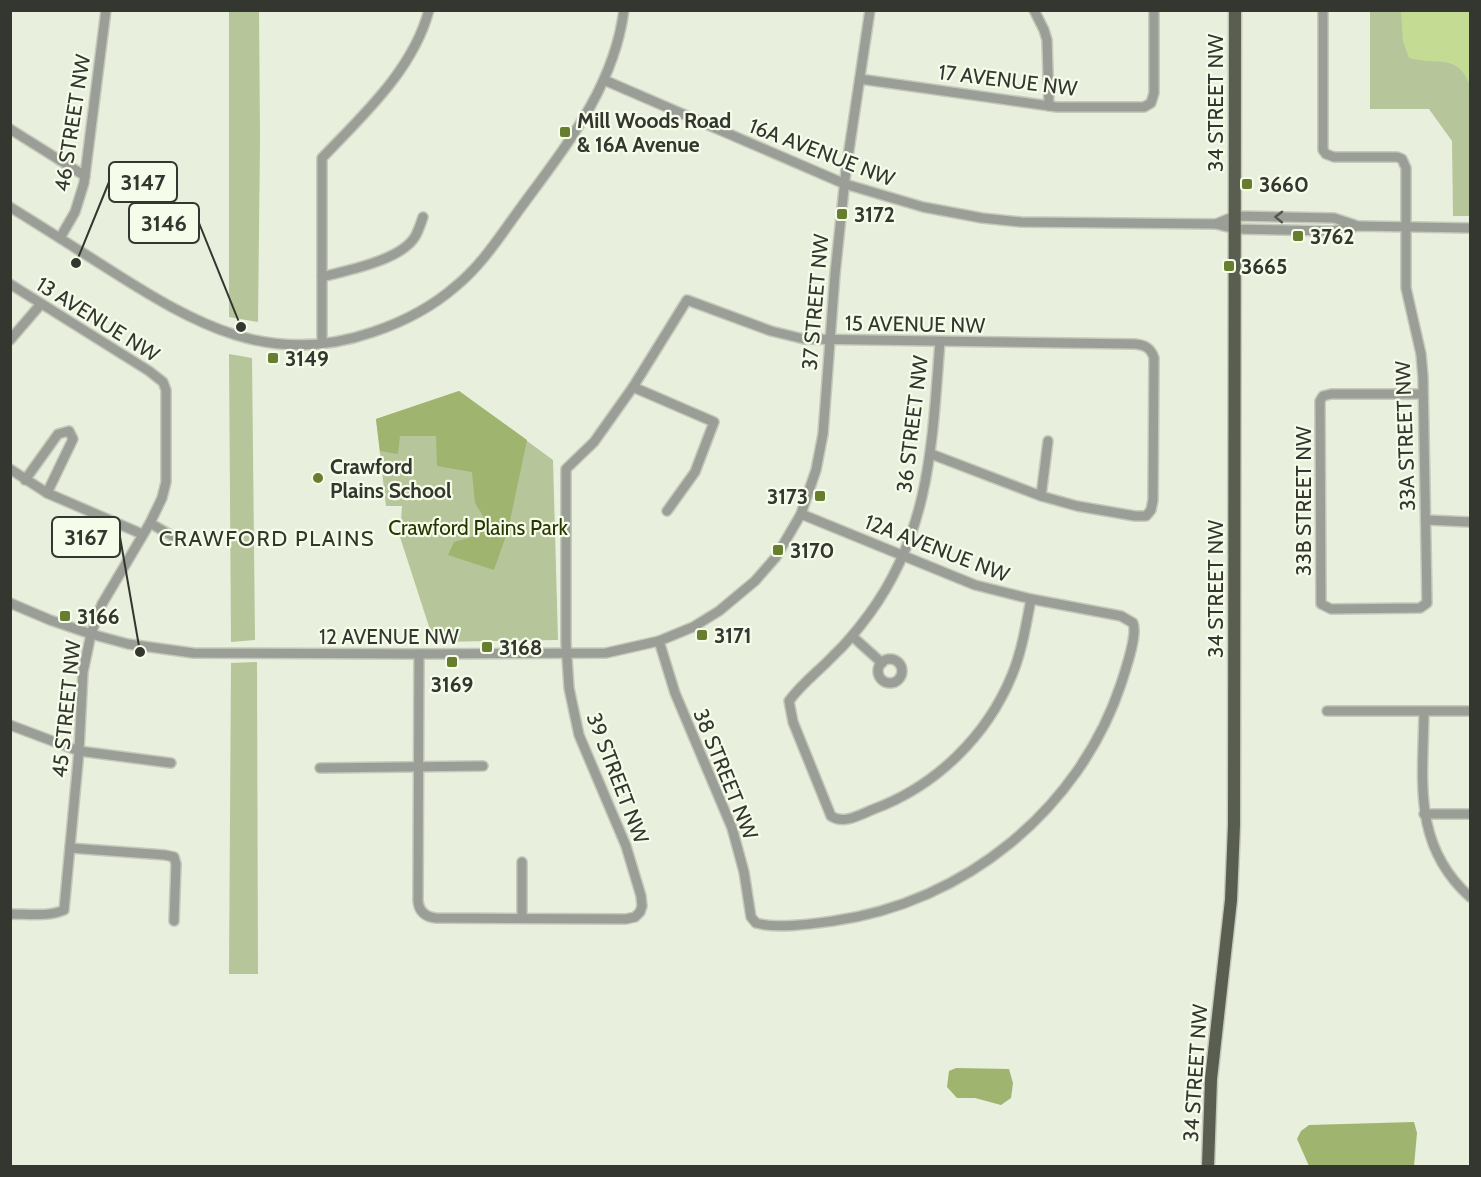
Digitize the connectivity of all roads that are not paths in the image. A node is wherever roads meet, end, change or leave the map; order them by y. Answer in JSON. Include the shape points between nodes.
{"nodes":[{"id":1,"x":106,"y":10,"type":"edge"},
{"id":2,"x":429,"y":10,"type":"edge"},
{"id":3,"x":624,"y":10,"type":"edge"},
{"id":4,"x":870,"y":10,"type":"edge"},
{"id":5,"x":1034,"y":10,"type":"edge"},
{"id":6,"x":1154,"y":10,"type":"edge"},
{"id":7,"x":1235,"y":10,"type":"edge"},
{"id":8,"x":1323,"y":10,"type":"edge"},
{"id":9,"x":860,"y":79,"type":"junction"},
{"id":10,"x":604,"y":80,"type":"junction"},
{"id":11,"x":1049,"y":106,"type":"junction"},
{"id":12,"x":10,"y":129,"type":"edge"},
{"id":13,"x":85,"y":176,"type":"junction"},
{"id":14,"x":844,"y":184,"type":"junction"},
{"id":15,"x":10,"y":207,"type":"edge"},
{"id":16,"x":423,"y":217,"type":"dead end"},
{"id":17,"x":1235,"y":222,"type":"junction"},
{"id":18,"x":1406,"y":227,"type":"junction"},
{"id":19,"x":1470,"y":228,"type":"edge"},
{"id":20,"x":60,"y":238,"type":"junction"},
{"id":21,"x":322,"y":277,"type":"junction"},
{"id":22,"x":10,"y":284,"type":"edge"},
{"id":23,"x":687,"y":300,"type":"joint"},
{"id":24,"x":41,"y":303,"type":"junction"},
{"id":25,"x":10,"y":340,"type":"edge"},
{"id":26,"x":830,"y":340,"type":"junction"},
{"id":27,"x":940,"y":342,"type":"junction"},
{"id":28,"x":322,"y":343,"type":"junction"},
{"id":29,"x":164,"y":386,"type":"joint"},
{"id":30,"x":633,"y":387,"type":"junction"},
{"id":31,"x":1423,"y":394,"type":"junction"},
{"id":32,"x":1048,"y":441,"type":"dead end"},
{"id":33,"x":931,"y":454,"type":"junction"},
{"id":34,"x":10,"y":470,"type":"edge"},
{"id":35,"x":25,"y":480,"type":"junction"},
{"id":36,"x":47,"y":493,"type":"junction"},
{"id":37,"x":1041,"y":496,"type":"junction"},
{"id":38,"x":667,"y":512,"type":"dead end"},
{"id":39,"x":801,"y":514,"type":"junction"},
{"id":40,"x":1427,"y":520,"type":"junction"},
{"id":41,"x":1470,"y":522,"type":"edge"},
{"id":42,"x":150,"y":523,"type":"junction"},
{"id":43,"x":142,"y":534,"type":"junction"},
{"id":44,"x":172,"y":536,"type":"dead end"},
{"id":45,"x":903,"y":556,"type":"junction"},
{"id":46,"x":755,"y":581,"type":"joint"},
{"id":47,"x":1031,"y":599,"type":"junction"},
{"id":48,"x":10,"y":603,"type":"edge"},
{"id":49,"x":1425,"y":606,"type":"joint"},
{"id":50,"x":92,"y":634,"type":"junction"},
{"id":51,"x":852,"y":636,"type":"junction"},
{"id":52,"x":659,"y":641,"type":"junction"},
{"id":53,"x":419,"y":654,"type":"junction"},
{"id":54,"x":567,"y":654,"type":"junction"},
{"id":55,"x":882,"y":663,"type":"dead end"},
{"id":56,"x":1327,"y":711,"type":"dead end"},
{"id":57,"x":1470,"y":711,"type":"edge"},
{"id":58,"x":1424,"y":712,"type":"junction"},
{"id":59,"x":10,"y":725,"type":"edge"},
{"id":60,"x":79,"y":751,"type":"junction"},
{"id":61,"x":171,"y":763,"type":"dead end"},
{"id":62,"x":418,"y":766,"type":"junction"},
{"id":63,"x":483,"y":766,"type":"dead end"},
{"id":64,"x":320,"y":768,"type":"dead end"},
{"id":65,"x":1424,"y":814,"type":"junction"},
{"id":66,"x":1470,"y":814,"type":"edge"},
{"id":67,"x":70,"y":848,"type":"junction"},
{"id":68,"x":522,"y":862,"type":"dead end"},
{"id":69,"x":1470,"y":897,"type":"edge"},
{"id":70,"x":10,"y":914,"type":"edge"},
{"id":71,"x":522,"y":918,"type":"junction"},
{"id":72,"x":174,"y":921,"type":"dead end"},
{"id":73,"x":754,"y":921,"type":"joint"},
{"id":74,"x":1208,"y":1167,"type":"edge"}],
"edges":[{"from":1,"to":13,"type":"street","name":"46 STREET NW"},
{"from":2,"to":21,"type":"street","via":[[394,80],[322,158]]},
{"from":3,"to":10,"type":"street"},
{"from":4,"to":9,"type":"street","name":"37 STREET NW"},
{"from":5,"to":11,"type":"street","via":[[1047,40]]},
{"from":6,"to":11,"type":"street","name":"17 AVENUE NW","via":[[1151,103],[1140,107]]},
{"from":7,"to":17,"type":"main road","name":"34 STREET NW"},
{"from":8,"to":18,"type":"street","name":"33A STREET NW","via":[[1326,154],[1402,159],[1406,168]]},
{"from":9,"to":11,"type":"street","name":"17 AVENUE NW"},
{"from":9,"to":14,"type":"street","name":"37 STREET NW"},
{"from":10,"to":14,"type":"street","name":"16A AVENUE NW"},
{"from":10,"to":28,"type":"street","via":[[570,140],[465,278],[433,304],[400,322],[367,334]]},
{"from":12,"to":13,"type":"street"},
{"from":13,"to":20,"type":"street","name":"46 STREET NW","via":[[78,205]]},
{"from":14,"to":17,"type":"street","name":"16A AVENUE NW","via":[[901,202],[982,218],[1045,222]]},
{"from":14,"to":26,"type":"street","name":"37 STREET NW"},
{"from":15,"to":20,"type":"street"},
{"from":16,"to":21,"type":"street","via":[[409,244],[384,260]]},
{"from":17,"to":18,"type":"street","name":"16A AVENUE NW","via":[[1334,218],[1358,226]]},
{"from":17,"to":74,"type":"main road","name":"34 STREET NW","via":[[1234,825],[1231,900],[1211,1079]]},
{"from":18,"to":19,"type":"street","name":"16A AVENUE NW"},
{"from":18,"to":31,"type":"street","name":"33A STREET NW","via":[[1406,288],[1421,354]]},
{"from":20,"to":28,"type":"street","via":[[162,303],[207,326],[265,342]]},
{"from":21,"to":28,"type":"street"},
{"from":22,"to":24,"type":"street","name":"13 AVENUE NW"},
{"from":23,"to":26,"type":"street","name":"15 AVENUE NW","via":[[781,334]]},
{"from":23,"to":30,"type":"street","name":"39 STREET NW"},
{"from":24,"to":25,"type":"street"},
{"from":24,"to":29,"type":"street","name":"13 AVENUE NW","via":[[149,371]]},
{"from":26,"to":27,"type":"street","name":"15 AVENUE NW"},
{"from":26,"to":39,"type":"street","name":"37 STREET NW","via":[[820,453]]},
{"from":27,"to":33,"type":"street","name":"36 STREET NW"},
{"from":27,"to":37,"type":"street","name":"15 AVENUE NW","via":[[1149,347],[1154,358],[1153,500],[1149,513],[1139,517]]},
{"from":29,"to":42,"type":"street","name":"45 STREET NW","via":[[166,482]]},
{"from":30,"to":38,"type":"street","via":[[714,422],[695,472]]},
{"from":30,"to":54,"type":"street","name":"39 STREET NW","via":[[594,442],[566,469]]},
{"from":31,"to":40,"type":"street","name":"33A STREET NW"},
{"from":31,"to":49,"type":"street","name":"33B STREET NW","via":[[1323,396],[1320,401],[1322,604],[1331,609],[1365,610]]},
{"from":32,"to":37,"type":"street"},
{"from":33,"to":37,"type":"street"},
{"from":33,"to":45,"type":"street","name":"36 STREET NW","via":[[922,500]]},
{"from":34,"to":35,"type":"street"},
{"from":35,"to":36,"type":"street"},
{"from":35,"to":36,"type":"street","via":[[58,434],[69,431],[73,439]]},
{"from":36,"to":43,"type":"street"},
{"from":39,"to":45,"type":"street","name":"12A AVENUE NW"},
{"from":39,"to":46,"type":"street","name":"37 STREET NW","via":[[776,557]]},
{"from":40,"to":41,"type":"street"},
{"from":40,"to":49,"type":"street","name":"33A STREET NW"},
{"from":42,"to":43,"type":"street","name":"45 STREET NW"},
{"from":42,"to":44,"type":"street"},
{"from":43,"to":50,"type":"street","name":"45 STREET NW","via":[[102,604]]},
{"from":45,"to":47,"type":"street","name":"12A AVENUE NW","via":[[975,585]]},
{"from":45,"to":51,"type":"street","name":"36 STREET NW","via":[[883,594]]},
{"from":46,"to":52,"type":"street","name":"12 AVENUE NW","via":[[706,620]]},
{"from":47,"to":51,"type":"street","name":"36 STREET NW","via":[[1008,682],[969,744],[944,769],[905,795],[858,816],[836,820],[823,800],[793,722],[789,701]]},
{"from":47,"to":73,"type":"street","name":"12A AVENUE NW","via":[[1121,616],[1133,623],[1135,630],[1125,672],[1099,735],[1060,794],[996,855],[924,896],[856,917],[810,923]]},
{"from":48,"to":50,"type":"street","name":"12 AVENUE NW"},
{"from":50,"to":53,"type":"street","name":"12 AVENUE NW","via":[[128,644],[193,653]]},
{"from":50,"to":60,"type":"street","name":"45 STREET NW","via":[[83,672]]},
{"from":51,"to":55,"type":"street"},
{"from":52,"to":54,"type":"street","name":"12 AVENUE NW","via":[[606,653]]},
{"from":52,"to":73,"type":"street","name":"38 STREET NW","via":[[675,693],[732,828]]},
{"from":53,"to":54,"type":"street","name":"12 AVENUE NW"},
{"from":53,"to":62,"type":"street"},
{"from":54,"to":71,"type":"street","name":"39 STREET NW","via":[[574,719],[634,869],[642,903],[638,915],[626,919]]},
{"from":56,"to":58,"type":"street"},
{"from":57,"to":58,"type":"street"},
{"from":58,"to":65,"type":"street"},
{"from":59,"to":60,"type":"street"},
{"from":60,"to":61,"type":"street"},
{"from":60,"to":67,"type":"street","name":"45 STREET NW"},
{"from":62,"to":63,"type":"street"},
{"from":62,"to":64,"type":"street"},
{"from":62,"to":71,"type":"street","via":[[421,912],[436,918]]},
{"from":65,"to":66,"type":"street"},
{"from":65,"to":69,"type":"street","via":[[1441,861]]},
{"from":67,"to":70,"type":"street","name":"45 STREET NW","via":[[64,910]]},
{"from":67,"to":72,"type":"street","via":[[174,857]]},
{"from":68,"to":71,"type":"street"}]}
